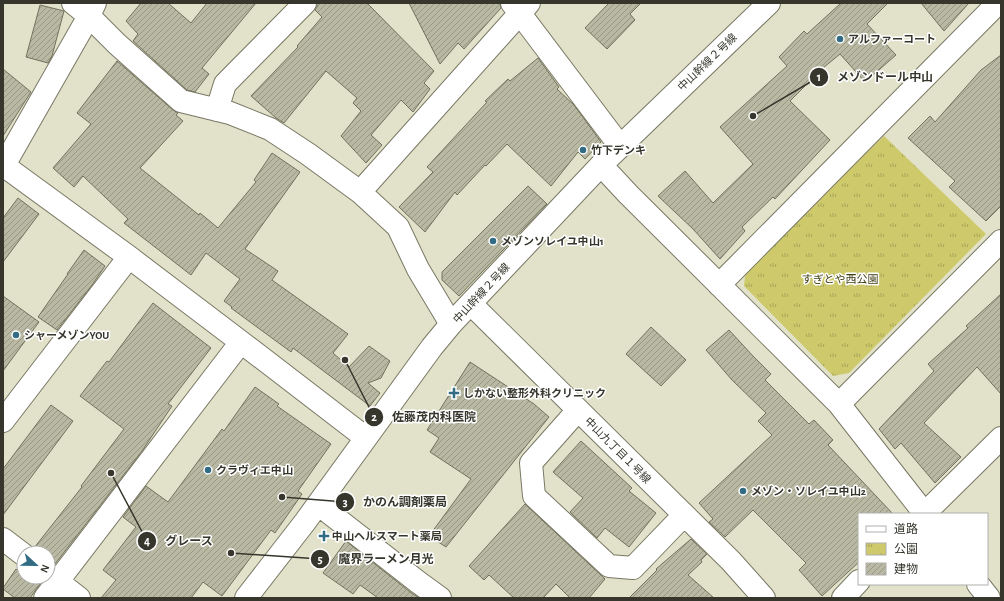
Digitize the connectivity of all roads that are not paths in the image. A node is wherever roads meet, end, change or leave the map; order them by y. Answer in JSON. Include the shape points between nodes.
{"nodes":[{"id":1,"x":305,"y":3,"type":"edge"},
{"id":2,"x":769,"y":3,"type":"edge"},
{"id":3,"x":520,"y":6,"type":"edge"},
{"id":4,"x":998,"y":6,"type":"edge"},
{"id":5,"x":85,"y":7,"type":"edge"},
{"id":6,"x":217,"y":110,"type":"junction"},
{"id":7,"x":620,"y":146,"type":"junction"},
{"id":8,"x":601,"y":165,"type":"junction"},
{"id":9,"x":3,"y":166,"type":"edge"},
{"id":10,"x":360,"y":192,"type":"junction"},
{"id":11,"x":1001,"y":241,"type":"edge"},
{"id":12,"x":129,"y":257,"type":"junction"},
{"id":13,"x":719,"y":285,"type":"junction"},
{"id":14,"x":471,"y":304,"type":"junction"},
{"id":15,"x":451,"y":324,"type":"junction"},
{"id":16,"x":241,"y":342,"type":"junction"},
{"id":17,"x":839,"y":404,"type":"junction"},
{"id":18,"x":578,"y":410,"type":"junction"},
{"id":19,"x":3,"y":421,"type":"edge"},
{"id":20,"x":366,"y":438,"type":"junction"},
{"id":21,"x":1001,"y":438,"type":"edge"},
{"id":22,"x":318,"y":504,"type":"junction"},
{"id":23,"x":923,"y":513,"type":"edge"},
{"id":24,"x":925,"y":513,"type":"edge"},
{"id":25,"x":684,"y":514,"type":"junction"},
{"id":26,"x":3,"y":539,"type":"edge"},
{"id":27,"x":16,"y":549,"type":"edge"},
{"id":28,"x":56,"y":576,"type":"edge"},
{"id":29,"x":858,"y":582,"type":"edge"},
{"id":30,"x":52,"y":585,"type":"edge"},
{"id":31,"x":979,"y":585,"type":"edge"},
{"id":32,"x":436,"y":597,"type":"edge"},
{"id":33,"x":79,"y":598,"type":"edge"},
{"id":34,"x":246,"y":598,"type":"edge"},
{"id":35,"x":764,"y":598,"type":"edge"},
{"id":36,"x":842,"y":598,"type":"edge"},
{"id":37,"x":989,"y":598,"type":"edge"}],
"edges":[{"from":1,"to":6,"type":"street","via":[[225,84]]},
{"from":2,"to":7,"type":"street","name":"中山幹線２号線"},
{"from":3,"to":7,"type":"street"},
{"from":3,"to":10,"type":"street"},
{"from":4,"to":13,"type":"street"},
{"from":5,"to":6,"type":"street","via":[[117,44],[181,101]]},
{"from":5,"to":9,"type":"street"},
{"from":6,"to":10,"type":"street","via":[[270,129]]},
{"from":7,"to":8,"type":"street","name":"中山幹線２号線"},
{"from":8,"to":13,"type":"street"},
{"from":8,"to":14,"type":"street","name":"中山幹線２号線"},
{"from":9,"to":12,"type":"street"},
{"from":10,"to":15,"type":"street","via":[[398,228]]},
{"from":11,"to":17,"type":"street"},
{"from":12,"to":16,"type":"street"},
{"from":12,"to":19,"type":"street"},
{"from":13,"to":17,"type":"street"},
{"from":14,"to":15,"type":"street","name":"中山幹線２号線"},
{"from":14,"to":18,"type":"street","name":"中山九丁目１号線"},
{"from":15,"to":20,"type":"street","name":"中山幹線２号線"},
{"from":16,"to":20,"type":"street"},
{"from":16,"to":28,"type":"street"},
{"from":17,"to":23,"type":"street"},
{"from":18,"to":25,"type":"street","name":"中山九丁目１号線"},
{"from":18,"to":25,"type":"street","via":[[531,463],[534,496],[609,566],[633,568]]},
{"from":20,"to":22,"type":"street","name":"中山幹線２号線"},
{"from":21,"to":24,"type":"street"},
{"from":22,"to":32,"type":"street"},
{"from":22,"to":34,"type":"street","name":"中山幹線２号線"},
{"from":25,"to":35,"type":"street","name":"中山九丁目１号線"},
{"from":26,"to":27,"type":"street"},
{"from":29,"to":36,"type":"street"},
{"from":30,"to":33,"type":"street"},
{"from":31,"to":37,"type":"street"}]}
